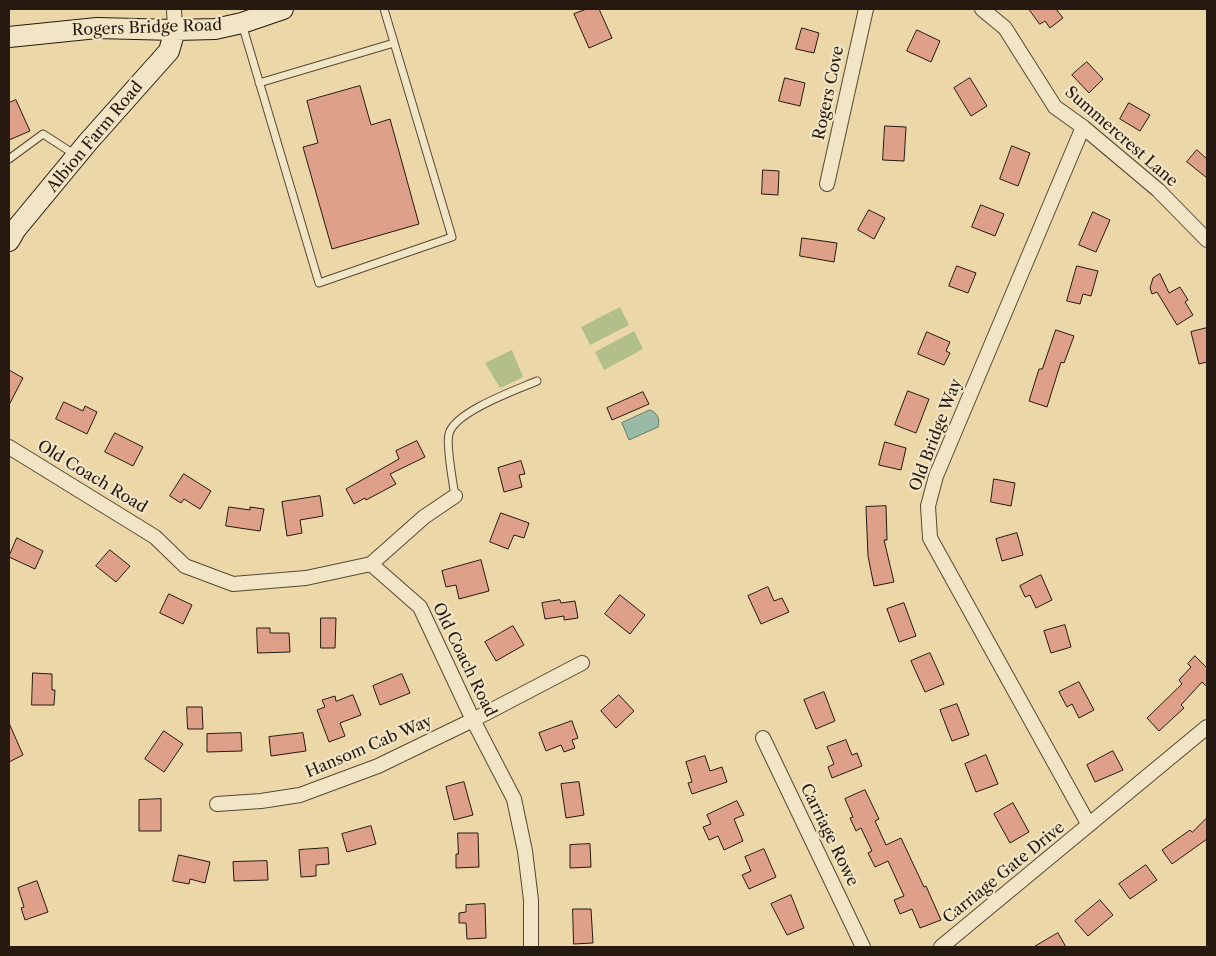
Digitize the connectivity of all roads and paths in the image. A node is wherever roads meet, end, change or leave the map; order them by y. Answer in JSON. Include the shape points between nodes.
{"nodes":[{"id":1,"x":174,"y":9,"type":"edge"},
{"id":2,"x":283,"y":9,"type":"edge"},
{"id":3,"x":384,"y":9,"type":"edge"},
{"id":4,"x":866,"y":9,"type":"edge"},
{"id":5,"x":982,"y":9,"type":"edge"},
{"id":6,"x":242,"y":22,"type":"junction"},
{"id":7,"x":175,"y":30,"type":"junction"},
{"id":8,"x":9,"y":37,"type":"edge"},
{"id":9,"x":394,"y":43,"type":"junction"},
{"id":10,"x":259,"y":83,"type":"junction"},
{"id":11,"x":1083,"y":127,"type":"junction"},
{"id":12,"x":77,"y":156,"type":"junction"},
{"id":13,"x":9,"y":159,"type":"edge"},
{"id":14,"x":827,"y":184,"type":"dead end"},
{"id":15,"x":1207,"y":240,"type":"edge"},
{"id":16,"x":9,"y":241,"type":"edge"},
{"id":17,"x":537,"y":381,"type":"dead end"},
{"id":18,"x":9,"y":447,"type":"edge"},
{"id":19,"x":454,"y":496,"type":"joint"},
{"id":20,"x":371,"y":564,"type":"junction"},
{"id":21,"x":582,"y":663,"type":"dead end"},
{"id":22,"x":473,"y":720,"type":"junction"},
{"id":23,"x":1207,"y":727,"type":"edge"},
{"id":24,"x":763,"y":738,"type":"dead end"},
{"id":25,"x":217,"y":804,"type":"dead end"},
{"id":26,"x":1089,"y":825,"type":"junction"},
{"id":27,"x":531,"y":947,"type":"edge"},
{"id":28,"x":863,"y":947,"type":"edge"},
{"id":29,"x":941,"y":947,"type":"edge"}],
"edges":[{"from":1,"to":7,"type":"street"},
{"from":2,"to":6,"type":"street","name":"Rogers Bridge Road"},
{"from":3,"to":9,"type":"lane"},
{"from":4,"to":14,"type":"street","name":"Rogers Cove"},
{"from":5,"to":11,"type":"street","name":"Summercrest Lane","via":[[1005,28],[1054,107]]},
{"from":6,"to":7,"type":"street","name":"Rogers Bridge Road","via":[[215,29]]},
{"from":6,"to":10,"type":"lane"},
{"from":7,"to":8,"type":"street","name":"Rogers Bridge Road","via":[[97,28]]},
{"from":7,"to":12,"type":"street","name":"Albion Farm Road","via":[[169,51]]},
{"from":9,"to":10,"type":"lane"},
{"from":9,"to":10,"type":"lane","via":[[452,237],[319,283]]},
{"from":11,"to":15,"type":"street","name":"Summercrest Lane","via":[[1158,190]]},
{"from":11,"to":26,"type":"street","name":"Old Bridge Way","via":[[936,476],[928,506],[930,538]]},
{"from":12,"to":13,"type":"lane","via":[[43,134]]},
{"from":12,"to":16,"type":"street","name":"Albion Farm Road"},
{"from":17,"to":19,"type":"lane","via":[[477,407],[452,426],[448,436]]},
{"from":18,"to":20,"type":"street","name":"Old Coach Road","via":[[155,537],[184,566],[233,584],[306,578]]},
{"from":19,"to":20,"type":"street","via":[[424,517]]},
{"from":20,"to":22,"type":"street","name":"Old Coach Road","via":[[420,607]]},
{"from":21,"to":22,"type":"street","name":"Hansom Cab Way"},
{"from":22,"to":25,"type":"street","name":"Hansom Cab Way","via":[[378,766],[300,795]]},
{"from":22,"to":27,"type":"street","name":"Old Coach Road","via":[[514,800],[525,851]]},
{"from":23,"to":26,"type":"street"},
{"from":24,"to":28,"type":"street","name":"Carriage Rowe"},
{"from":26,"to":29,"type":"street","name":"Carriage Gate Drive"}]}
